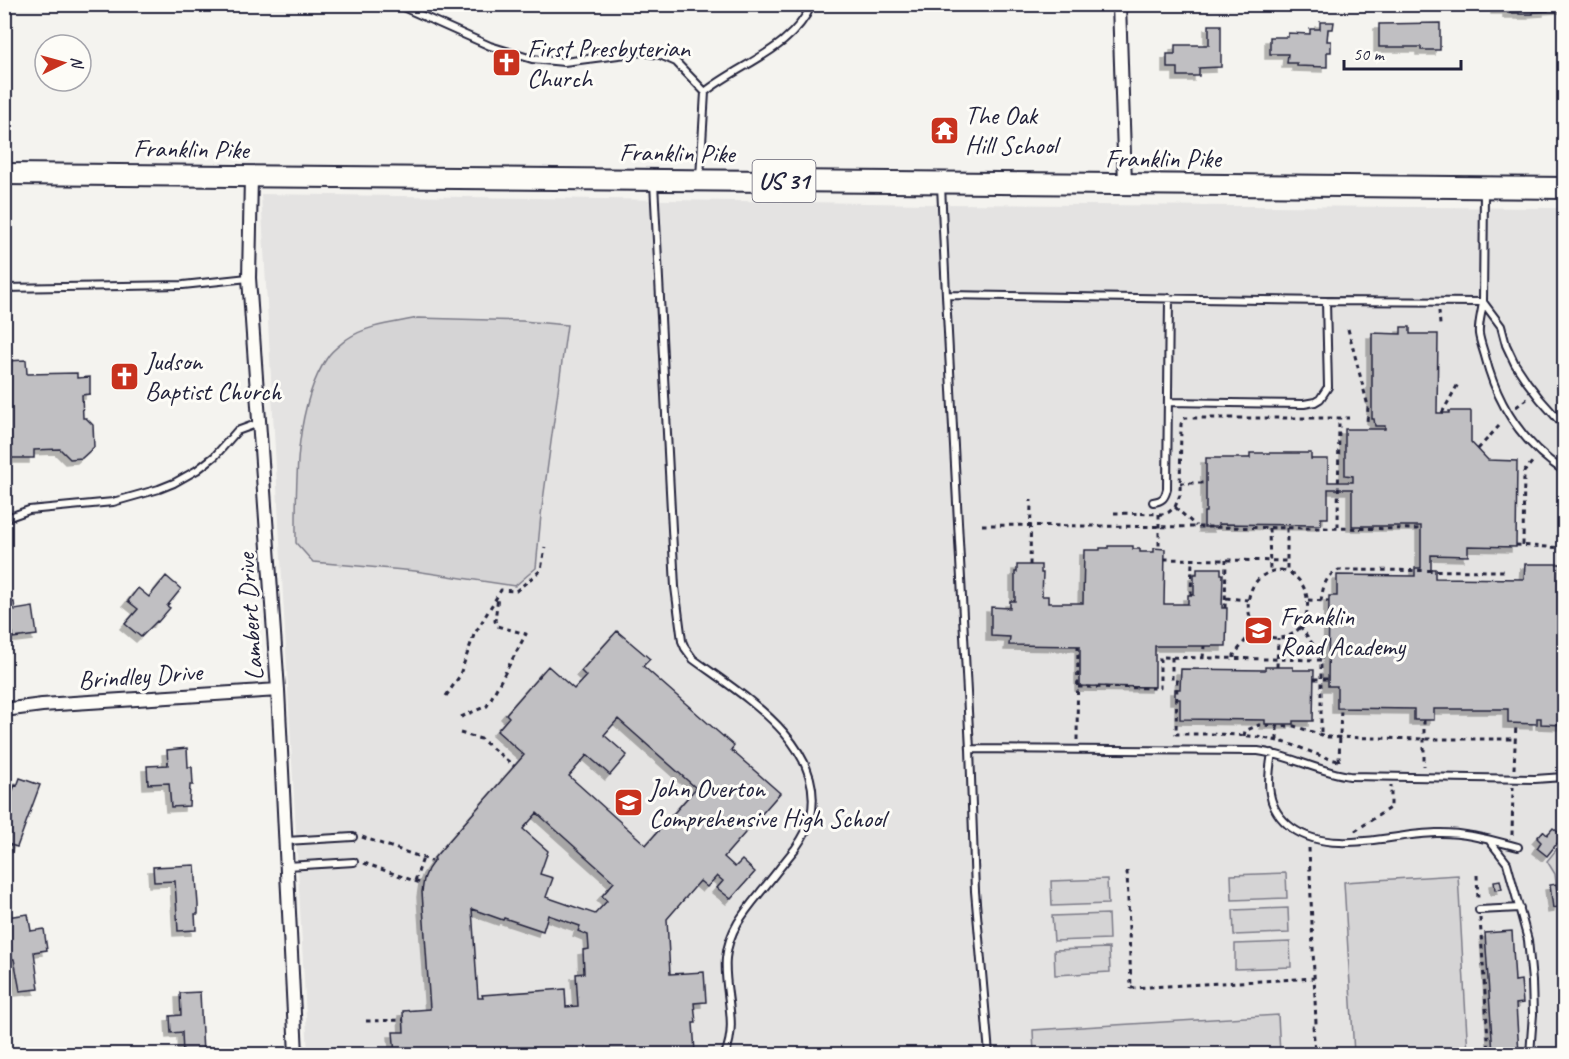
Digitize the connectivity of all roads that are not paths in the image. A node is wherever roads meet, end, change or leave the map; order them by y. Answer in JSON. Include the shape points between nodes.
{"nodes":[{"id":1,"x":396,"y":4,"type":"edge"},
{"id":2,"x":812,"y":4,"type":"edge"},
{"id":3,"x":1119,"y":4,"type":"edge"},
{"id":4,"x":705,"y":92,"type":"junction"},
{"id":5,"x":4,"y":174,"type":"edge"},
{"id":6,"x":251,"y":177,"type":"junction"},
{"id":7,"x":654,"y":180,"type":"junction"},
{"id":8,"x":700,"y":180,"type":"junction"},
{"id":9,"x":941,"y":183,"type":"junction"},
{"id":10,"x":1125,"y":184,"type":"junction"},
{"id":11,"x":1484,"y":187,"type":"junction"},
{"id":12,"x":1564,"y":188,"type":"edge"},
{"id":13,"x":249,"y":278,"type":"junction"},
{"id":14,"x":4,"y":288,"type":"edge"},
{"id":15,"x":946,"y":295,"type":"junction"},
{"id":16,"x":1169,"y":298,"type":"junction"},
{"id":17,"x":1326,"y":301,"type":"junction"},
{"id":18,"x":1483,"y":302,"type":"junction"},
{"id":19,"x":1168,"y":402,"type":"junction"},
{"id":20,"x":259,"y":423,"type":"junction"},
{"id":21,"x":1564,"y":426,"type":"edge"},
{"id":22,"x":1564,"y":471,"type":"edge"},
{"id":23,"x":1153,"y":502,"type":"dead end"},
{"id":24,"x":4,"y":519,"type":"edge"},
{"id":25,"x":278,"y":690,"type":"junction"},
{"id":26,"x":4,"y":710,"type":"edge"},
{"id":27,"x":970,"y":749,"type":"junction"},
{"id":28,"x":1272,"y":753,"type":"junction"},
{"id":29,"x":1564,"y":777,"type":"edge"},
{"id":30,"x":353,"y":837,"type":"dead end"},
{"id":31,"x":1489,"y":840,"type":"junction"},
{"id":32,"x":285,"y":841,"type":"junction"},
{"id":33,"x":1518,"y":847,"type":"dead end"},
{"id":34,"x":354,"y":861,"type":"road end"},
{"id":35,"x":287,"y":866,"type":"junction"},
{"id":36,"x":1520,"y":908,"type":"junction"},
{"id":37,"x":1479,"y":910,"type":"road end"},
{"id":38,"x":296,"y":1054,"type":"edge"},
{"id":39,"x":724,"y":1054,"type":"edge"},
{"id":40,"x":989,"y":1054,"type":"edge"},
{"id":41,"x":1530,"y":1054,"type":"edge"}],
"edges":[{"from":1,"to":4,"type":"lane","via":[[490,46],[532,59],[564,62],[642,52],[660,54],[676,62]]},
{"from":2,"to":4,"type":"lane","via":[[789,38]]},
{"from":3,"to":10,"type":"street"},
{"from":4,"to":8,"type":"lane"},
{"from":5,"to":6,"type":"main road","name":"Franklin Pike","number":"US 31"},
{"from":6,"to":7,"type":"main road","name":"Franklin Pike","number":"US 31"},
{"from":6,"to":13,"type":"street","name":"Lambert Drive"},
{"from":7,"to":8,"type":"main road","name":"Franklin Pike","number":"US 31"},
{"from":7,"to":39,"type":"lane","via":[[673,551],[682,641],[693,659],[766,714],[791,741],[807,768],[812,791],[811,816],[803,837],[739,920],[729,942],[726,959],[731,1033]]},
{"from":8,"to":9,"type":"main road","name":"Franklin Pike","number":"US 31"},
{"from":9,"to":10,"type":"main road","name":"Franklin Pike","number":"US 31"},
{"from":9,"to":15,"type":"lane"},
{"from":10,"to":11,"type":"main road","name":"Franklin Pike","number":"US 31"},
{"from":11,"to":12,"type":"main road","name":"Franklin Pike","number":"US 31"},
{"from":11,"to":18,"type":"lane"},
{"from":13,"to":14,"type":"lane","via":[[183,285]]},
{"from":13,"to":20,"type":"street","name":"Lambert Drive"},
{"from":15,"to":16,"type":"lane"},
{"from":15,"to":27,"type":"lane"},
{"from":16,"to":17,"type":"lane"},
{"from":16,"to":19,"type":"lane"},
{"from":17,"to":18,"type":"lane"},
{"from":17,"to":19,"type":"lane","via":[[1328,387],[1320,399],[1304,404]]},
{"from":18,"to":21,"type":"lane","via":[[1501,326],[1515,364]]},
{"from":18,"to":22,"type":"lane","via":[[1479,333],[1502,403],[1530,443]]},
{"from":19,"to":23,"type":"lane","via":[[1166,494],[1159,502]]},
{"from":20,"to":24,"type":"lane","via":[[237,431],[207,463],[159,489],[113,502],[29,510]]},
{"from":20,"to":25,"type":"street","name":"Lambert Drive"},
{"from":25,"to":26,"type":"street","name":"Brindley Drive"},
{"from":25,"to":32,"type":"street","name":"Lambert Drive"},
{"from":27,"to":28,"type":"lane"},
{"from":27,"to":40,"type":"lane","via":[[975,891]]},
{"from":28,"to":29,"type":"lane","via":[[1339,774],[1362,777]]},
{"from":28,"to":31,"type":"lane","via":[[1268,779],[1275,811],[1288,825],[1309,837],[1330,842],[1437,833]]},
{"from":30,"to":32,"type":"lane"},
{"from":31,"to":33,"type":"lane"},
{"from":31,"to":36,"type":"lane","via":[[1507,863]]},
{"from":32,"to":35,"type":"street","name":"Lambert Drive"},
{"from":34,"to":35,"type":"lane"},
{"from":35,"to":38,"type":"street","name":"Lambert Drive"},
{"from":36,"to":37,"type":"lane"},
{"from":36,"to":41,"type":"lane","via":[[1532,981]]}]}
